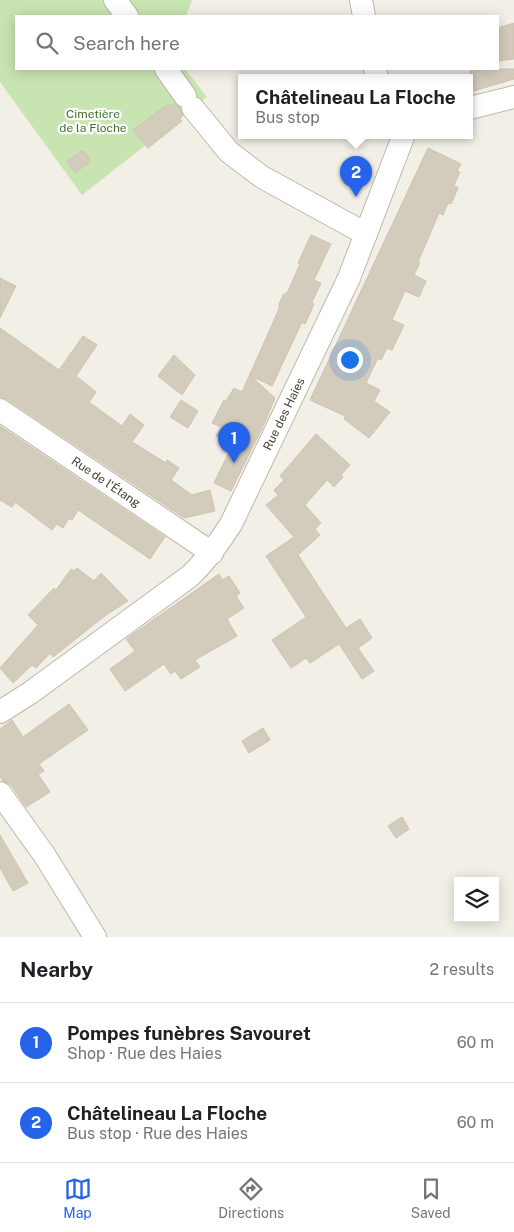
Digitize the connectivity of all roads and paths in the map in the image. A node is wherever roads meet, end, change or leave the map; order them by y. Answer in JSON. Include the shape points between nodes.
{"nodes":[{"id":1,"x":115,"y":0,"type":"edge"},
{"id":2,"x":361,"y":0,"type":"edge"},
{"id":3,"x":126,"y":15,"type":"edge"},
{"id":4,"x":364,"y":15,"type":"edge"},
{"id":5,"x":167,"y":70,"type":"edge"},
{"id":6,"x":514,"y":97,"type":"edge"},
{"id":7,"x":473,"y":107,"type":"edge"},
{"id":8,"x":402,"y":139,"type":"edge"},
{"id":9,"x":366,"y":234,"type":"junction"},
{"id":10,"x":0,"y":410,"type":"edge"},
{"id":11,"x":212,"y":553,"type":"junction"},
{"id":12,"x":0,"y":712,"type":"edge"},
{"id":13,"x":0,"y":793,"type":"edge"},
{"id":14,"x":95,"y":937,"type":"edge"}],
"edges":[{"from":1,"to":3,"type":"street"},
{"from":2,"to":4,"type":"street"},
{"from":5,"to":9,"type":"street","via":[[229,152],[262,178]]},
{"from":6,"to":7,"type":"street"},
{"from":8,"to":9,"type":"street","name":"Rue des Haies"},
{"from":9,"to":11,"type":"street","name":"Rue des Haies","via":[[349,278],[231,524]]},
{"from":10,"to":11,"type":"street","name":"Rue de l'Étang"},
{"from":11,"to":12,"type":"street","name":"Rue des Haies","via":[[190,576]]},
{"from":13,"to":14,"type":"street","via":[[45,856]]}]}
